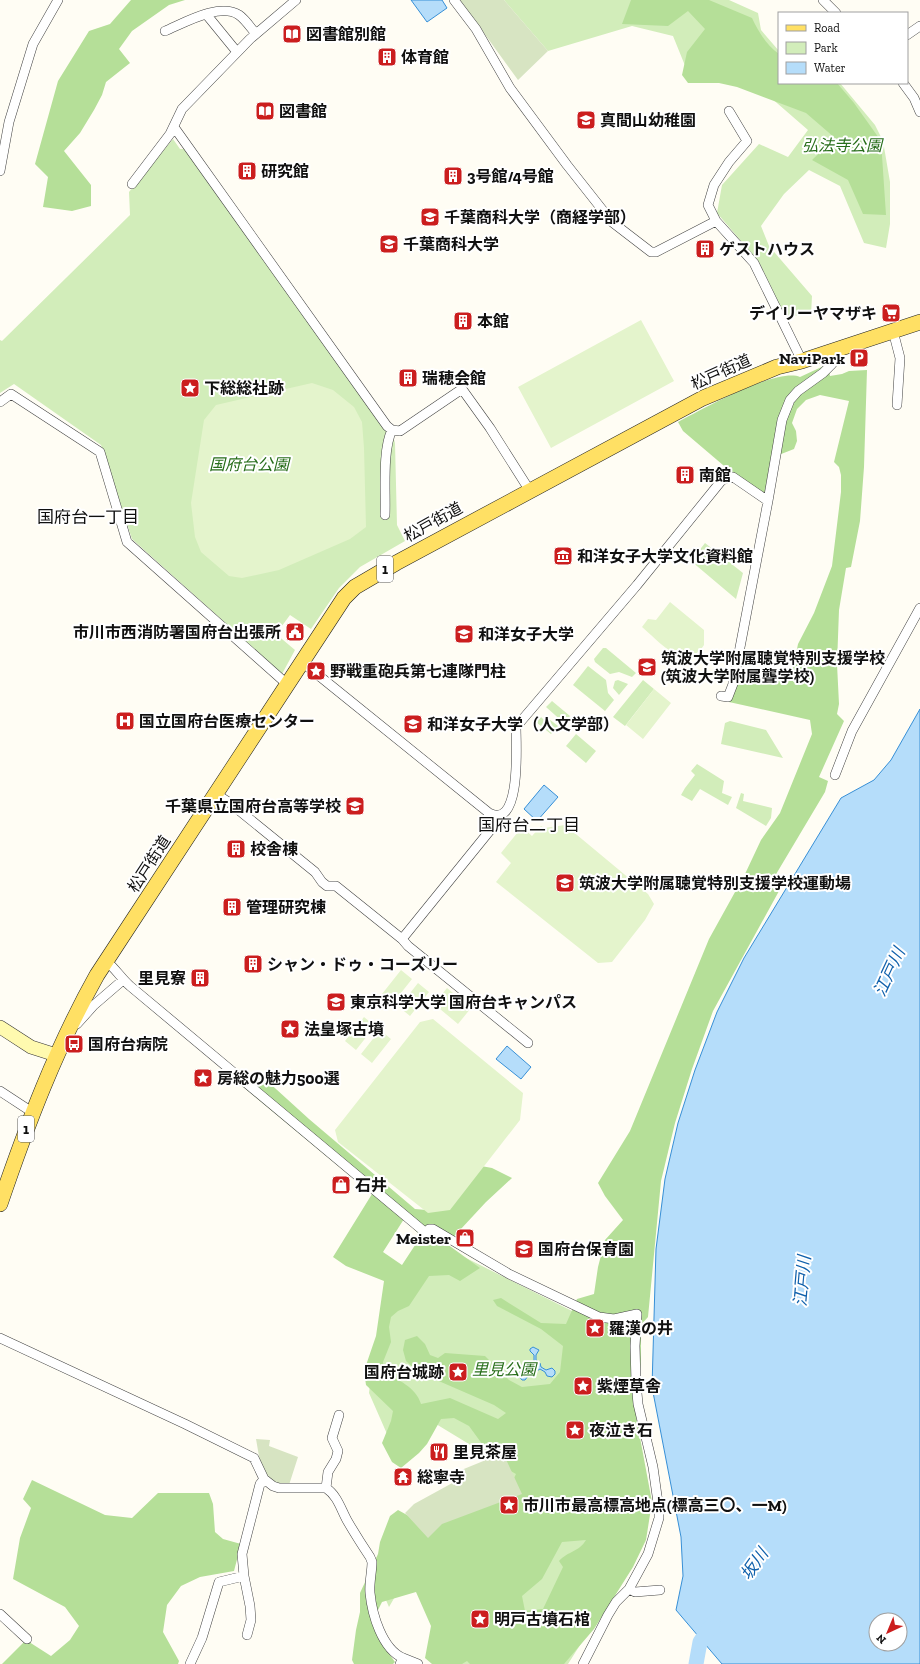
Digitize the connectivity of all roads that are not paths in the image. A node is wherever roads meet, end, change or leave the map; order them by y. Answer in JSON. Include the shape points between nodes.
{"nodes":[{"id":1,"x":58,"y":0,"type":"edge"},
{"id":2,"x":296,"y":0,"type":"edge"},
{"id":3,"x":454,"y":0,"type":"edge"},
{"id":4,"x":823,"y":0,"type":"edge"},
{"id":5,"x":835,"y":12,"type":"edge"},
{"id":6,"x":206,"y":14,"type":"junction"},
{"id":7,"x":920,"y":26,"type":"edge"},
{"id":8,"x":165,"y":31,"type":"dead end"},
{"id":9,"x":256,"y":34,"type":"junction"},
{"id":10,"x":908,"y":35,"type":"edge"},
{"id":11,"x":236,"y":52,"type":"junction"},
{"id":12,"x":904,"y":84,"type":"edge"},
{"id":13,"x":729,"y":111,"type":"dead end"},
{"id":14,"x":920,"y":112,"type":"edge"},
{"id":15,"x":174,"y":127,"type":"junction"},
{"id":16,"x":0,"y":171,"type":"edge"},
{"id":17,"x":132,"y":184,"type":"dead end"},
{"id":18,"x":716,"y":221,"type":"junction"},
{"id":19,"x":920,"y":322,"type":"edge"},
{"id":20,"x":893,"y":331,"type":"junction"},
{"id":21,"x":830,"y":351,"type":"junction"},
{"id":22,"x":802,"y":361,"type":"junction"},
{"id":23,"x":0,"y":402,"type":"edge"},
{"id":24,"x":897,"y":405,"type":"dead end"},
{"id":25,"x":392,"y":430,"type":"junction"},
{"id":26,"x":530,"y":491,"type":"junction"},
{"id":27,"x":768,"y":501,"type":"junction"},
{"id":28,"x":386,"y":515,"type":"dead end"},
{"id":29,"x":920,"y":608,"type":"edge"},
{"id":30,"x":302,"y":662,"type":"junction"},
{"id":31,"x":288,"y":685,"type":"junction"},
{"id":32,"x":720,"y":696,"type":"dead end"},
{"id":33,"x":835,"y":775,"type":"dead end"},
{"id":34,"x":216,"y":794,"type":"junction"},
{"id":35,"x":496,"y":816,"type":"junction"},
{"id":36,"x":402,"y":939,"type":"junction"},
{"id":37,"x":106,"y":961,"type":"junction"},
{"id":38,"x":123,"y":980,"type":"junction"},
{"id":39,"x":0,"y":1026,"type":"edge"},
{"id":40,"x":528,"y":1043,"type":"dead end"},
{"id":41,"x":58,"y":1050,"type":"junction"},
{"id":42,"x":0,"y":1092,"type":"edge"},
{"id":43,"x":32,"y":1112,"type":"junction"},
{"id":44,"x":0,"y":1204,"type":"edge"},
{"id":45,"x":0,"y":1338,"type":"edge"},
{"id":46,"x":339,"y":1415,"type":"dead end"},
{"id":47,"x":264,"y":1479,"type":"junction"},
{"id":48,"x":326,"y":1488,"type":"junction"},
{"id":49,"x":244,"y":1576,"type":"junction"},
{"id":50,"x":629,"y":1589,"type":"junction"},
{"id":51,"x":660,"y":1590,"type":"dead end"},
{"id":52,"x":0,"y":1614,"type":"edge"},
{"id":53,"x":247,"y":1635,"type":"dead end"},
{"id":54,"x":28,"y":1639,"type":"dead end"},
{"id":55,"x":402,"y":1661,"type":"edge"},
{"id":56,"x":190,"y":1664,"type":"edge"},
{"id":57,"x":418,"y":1664,"type":"edge"},
{"id":58,"x":583,"y":1664,"type":"edge"}],
"edges":[{"from":1,"to":16,"type":"street","via":[[33,44],[9,122]]},
{"from":2,"to":9,"type":"street"},
{"from":3,"to":18,"type":"street","via":[[476,29],[510,88],[612,222],[651,252],[656,252]]},
{"from":4,"to":5,"type":"street"},
{"from":6,"to":8,"type":"street"},
{"from":6,"to":9,"type":"street","via":[[226,10],[239,15]]},
{"from":6,"to":11,"type":"street"},
{"from":7,"to":10,"type":"street"},
{"from":9,"to":11,"type":"street"},
{"from":11,"to":15,"type":"street","via":[[182,109]]},
{"from":12,"to":14,"type":"street"},
{"from":13,"to":18,"type":"street","via":[[747,141],[714,185],[708,205]]},
{"from":15,"to":17,"type":"street"},
{"from":15,"to":25,"type":"street"},
{"from":18,"to":22,"type":"street","via":[[754,263]]},
{"from":19,"to":20,"type":"main road","name":"松戸街道","number":"1"},
{"from":20,"to":21,"type":"main road","name":"松戸街道","number":"1"},
{"from":20,"to":24,"type":"street","via":[[900,358]]},
{"from":21,"to":22,"type":"main road","name":"松戸街道","number":"1"},
{"from":21,"to":27,"type":"street","via":[[832,364],[790,400],[782,420]]},
{"from":22,"to":26,"type":"main road","name":"松戸街道","number":"1","via":[[766,371],[703,398]]},
{"from":23,"to":31,"type":"street","via":[[11,394],[100,452],[128,542]]},
{"from":25,"to":26,"type":"street","via":[[400,431],[462,389]]},
{"from":25,"to":28,"type":"street","via":[[386,465]]},
{"from":26,"to":30,"type":"main road","name":"松戸街道","number":"1","via":[[355,587],[344,598]]},
{"from":27,"to":32,"type":"street","via":[[733,684],[728,697]]},
{"from":27,"to":35,"type":"street","via":[[733,477],[722,480],[516,727],[515,790],[506,810]]},
{"from":29,"to":33,"type":"street","via":[[852,731]]},
{"from":30,"to":31,"type":"main road","name":"松戸街道","number":"1"},
{"from":30,"to":35,"type":"street"},
{"from":31,"to":34,"type":"main road","name":"松戸街道","number":"1"},
{"from":34,"to":36,"type":"street","via":[[315,872],[327,886],[336,886]]},
{"from":34,"to":37,"type":"main road","name":"松戸街道","number":"1"},
{"from":35,"to":36,"type":"street","via":[[496,823]]},
{"from":36,"to":40,"type":"street"},
{"from":37,"to":38,"type":"street"},
{"from":37,"to":41,"type":"main road","name":"松戸街道","number":"1"},
{"from":38,"to":41,"type":"street","via":[[94,1005]]},
{"from":38,"to":50,"type":"street","via":[[426,1233],[429,1229],[434,1229],[509,1274],[599,1317],[614,1319],[637,1314],[638,1404],[653,1467],[659,1518],[648,1554]]},
{"from":39,"to":41,"type":"street","via":[[31,1047]]},
{"from":41,"to":43,"type":"main road","name":"松戸街道","number":"1"},
{"from":42,"to":43,"type":"street"},
{"from":43,"to":44,"type":"main road","name":"松戸街道","number":"1"},
{"from":45,"to":47,"type":"street","via":[[254,1458]]},
{"from":46,"to":48,"type":"street","via":[[332,1438],[338,1451],[328,1472]]},
{"from":47,"to":48,"type":"street","via":[[279,1488]]},
{"from":47,"to":49,"type":"street","via":[[260,1484],[242,1554]]},
{"from":48,"to":55,"type":"street","via":[[336,1497],[348,1523],[370,1557],[370,1595],[377,1621],[386,1644]]},
{"from":49,"to":53,"type":"street","via":[[251,1620]]},
{"from":49,"to":56,"type":"street","via":[[219,1582],[202,1638]]},
{"from":50,"to":51,"type":"street","via":[[635,1592]]},
{"from":50,"to":58,"type":"street","via":[[608,1615]]},
{"from":52,"to":54,"type":"street"},
{"from":55,"to":57,"type":"street"}]}
